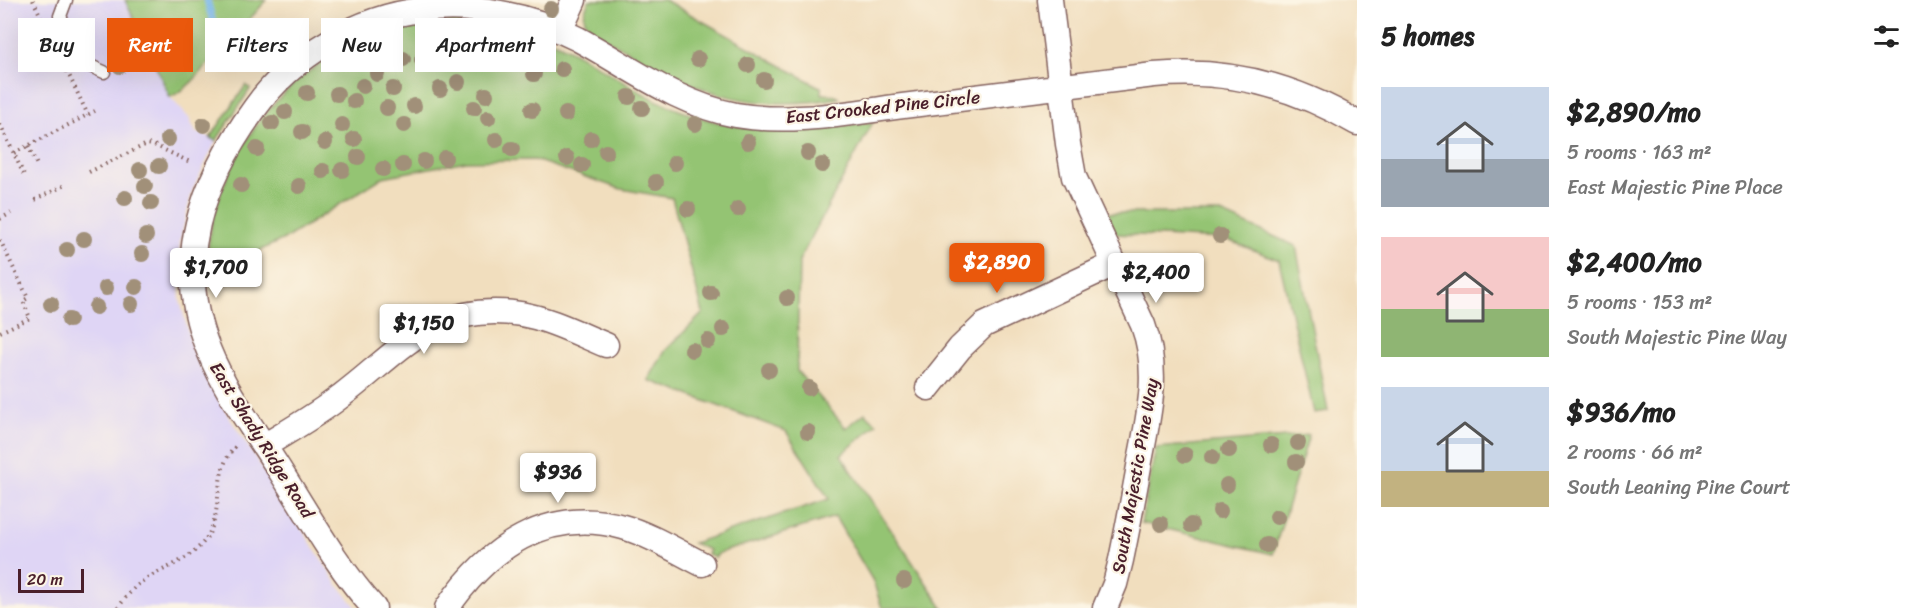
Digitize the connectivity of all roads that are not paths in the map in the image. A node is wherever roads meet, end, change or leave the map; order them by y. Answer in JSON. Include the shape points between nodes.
{"nodes":[{"id":1,"x":66,"y":0,"type":"edge"},
{"id":2,"x":574,"y":0,"type":"edge"},
{"id":3,"x":1050,"y":0,"type":"edge"},
{"id":4,"x":384,"y":8,"type":"edge"},
{"id":5,"x":560,"y":31,"type":"junction"},
{"id":6,"x":104,"y":72,"type":"dead end"},
{"id":7,"x":1062,"y":86,"type":"junction"},
{"id":8,"x":1357,"y":123,"type":"edge"},
{"id":9,"x":1114,"y":264,"type":"junction"},
{"id":10,"x":606,"y":345,"type":"dead end"},
{"id":11,"x":928,"y":388,"type":"dead end"},
{"id":12,"x":264,"y":446,"type":"junction"},
{"id":13,"x":702,"y":564,"type":"dead end"},
{"id":14,"x":374,"y":608,"type":"edge"},
{"id":15,"x":447,"y":608,"type":"edge"},
{"id":16,"x":1106,"y":608,"type":"edge"}],
"edges":[{"from":1,"to":6,"type":"lane","via":[[60,16],[76,54],[85,64]]},
{"from":2,"to":5,"type":"street"},
{"from":3,"to":7,"type":"street","name":"South Majestic Pine Way"},
{"from":4,"to":5,"type":"street","name":"East Crooked Pine Circle","via":[[474,10],[522,17]]},
{"from":4,"to":12,"type":"street","name":"East Shady Ridge Road","via":[[298,63],[279,80],[227,150],[202,204],[193,265],[200,324],[216,367]]},
{"from":5,"to":7,"type":"street","name":"East Crooked Pine Circle","via":[[675,94],[708,108],[755,117],[813,117]]},
{"from":7,"to":8,"type":"street","name":"East Crooked Pine Circle","via":[[1164,74],[1221,75],[1287,90]]},
{"from":7,"to":9,"type":"street","name":"South Majestic Pine Way","via":[[1074,177]]},
{"from":9,"to":11,"type":"street","via":[[984,325]]},
{"from":9,"to":16,"type":"street","name":"South Majestic Pine Way","via":[[1145,331],[1153,380],[1120,568]]},
{"from":10,"to":12,"type":"street","via":[[521,315],[486,313],[445,321],[410,339],[339,398]]},
{"from":12,"to":14,"type":"street","name":"East Shady Ridge Road","via":[[348,576]]},
{"from":13,"to":15,"type":"street","via":[[623,527],[568,523],[505,546],[474,572]]}]}
